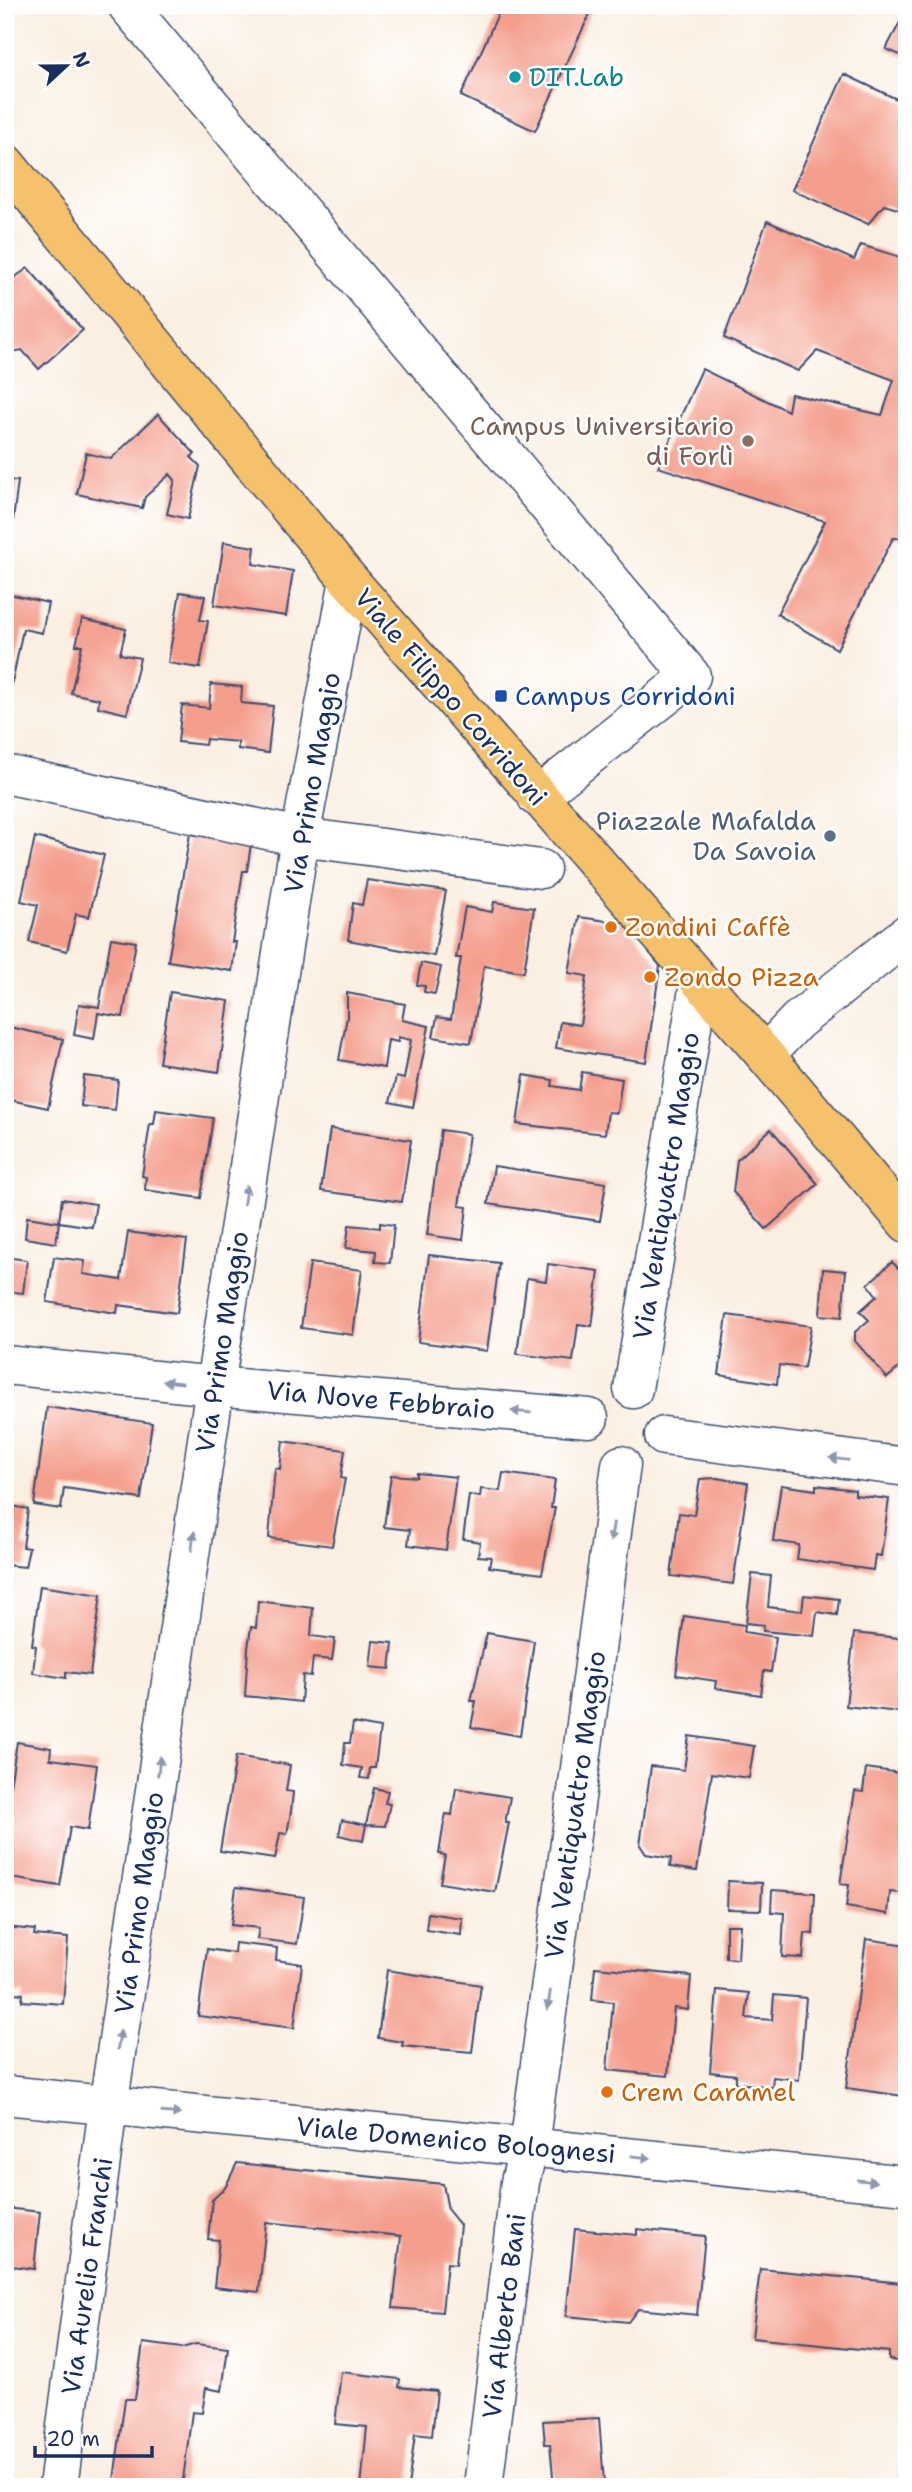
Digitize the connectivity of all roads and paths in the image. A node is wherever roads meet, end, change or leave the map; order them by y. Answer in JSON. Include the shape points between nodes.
{"nodes":[{"id":1,"x":127,"y":5,"type":"edge"},
{"id":2,"x":5,"y":163,"type":"edge"},
{"id":3,"x":349,"y":580,"type":"junction"},
{"id":4,"x":5,"y":774,"type":"edge"},
{"id":5,"x":537,"y":797,"type":"junction"},
{"id":6,"x":300,"y":837,"type":"junction"},
{"id":7,"x":541,"y":869,"type":"dead end"},
{"id":8,"x":907,"y":934,"type":"edge"},
{"id":9,"x":699,"y":983,"type":"junction"},
{"id":10,"x":765,"y":1055,"type":"junction"},
{"id":11,"x":907,"y":1223,"type":"edge"},
{"id":12,"x":5,"y":1364,"type":"edge"},
{"id":13,"x":215,"y":1387,"type":"junction"},
{"id":14,"x":633,"y":1388,"type":"junction"},
{"id":15,"x":589,"y":1418,"type":"junction"},
{"id":16,"x":664,"y":1436,"type":"junction"},
{"id":17,"x":621,"y":1465,"type":"junction"},
{"id":18,"x":907,"y":1467,"type":"edge"},
{"id":19,"x":5,"y":2095,"type":"edge"},
{"id":20,"x":108,"y":2107,"type":"junction"},
{"id":21,"x":529,"y":2146,"type":"junction"},
{"id":22,"x":907,"y":2185,"type":"edge"},
{"id":23,"x":58,"y":2487,"type":"edge"},
{"id":24,"x":483,"y":2487,"type":"edge"}],
"edges":[{"from":1,"to":5,"type":"street","via":[[691,676]]},
{"from":2,"to":3,"type":"main road","name":"Viale Filippo Corridoni"},
{"from":3,"to":5,"type":"main road","name":"Viale Filippo Corridoni"},
{"from":3,"to":6,"type":"street","name":"Via Primo Maggio"},
{"from":4,"to":6,"type":"street"},
{"from":5,"to":9,"type":"main road","name":"Viale Filippo Corridoni"},
{"from":6,"to":7,"type":"street"},
{"from":13,"to":6,"type":"street","name":"Via Primo Maggio","one_way":true},
{"from":8,"to":10,"type":"street","via":[[797,1021]]},
{"from":9,"to":10,"type":"main road","name":"Viale Filippo Corridoni"},
{"from":9,"to":14,"type":"street","name":"Via Ventiquattro Maggio"},
{"from":10,"to":11,"type":"main road","name":"Viale Filippo Corridoni"},
{"from":13,"to":12,"type":"street","name":"Via Nove Febbraio","one_way":true},
{"from":15,"to":13,"type":"street","name":"Via Nove Febbraio","one_way":true},
{"from":20,"to":13,"type":"street","name":"Via Primo Maggio","one_way":true},
{"from":14,"to":15,"type":"street","via":[[601,1398]]},
{"from":14,"to":16,"type":"street","via":[[655,1401],[665,1423]]},
{"from":15,"to":17,"type":"street","via":[[599,1453]]},
{"from":16,"to":17,"type":"street","via":[[660,1447],[643,1461]]},
{"from":18,"to":16,"type":"street","one_way":true},
{"from":17,"to":21,"type":"street","name":"Via Ventiquattro Maggio","one_way":true},
{"from":19,"to":20,"type":"street","name":"Viale Domenico Bolognesi"},
{"from":20,"to":21,"type":"street","name":"Viale Domenico Bolognesi","one_way":true},
{"from":20,"to":23,"type":"street","name":"Via Aurelio Franchi"},
{"from":21,"to":22,"type":"street","name":"Viale Domenico Bolognesi","one_way":true},
{"from":21,"to":24,"type":"street","name":"Via Alberto Bani","via":[[520,2182]]}]}
